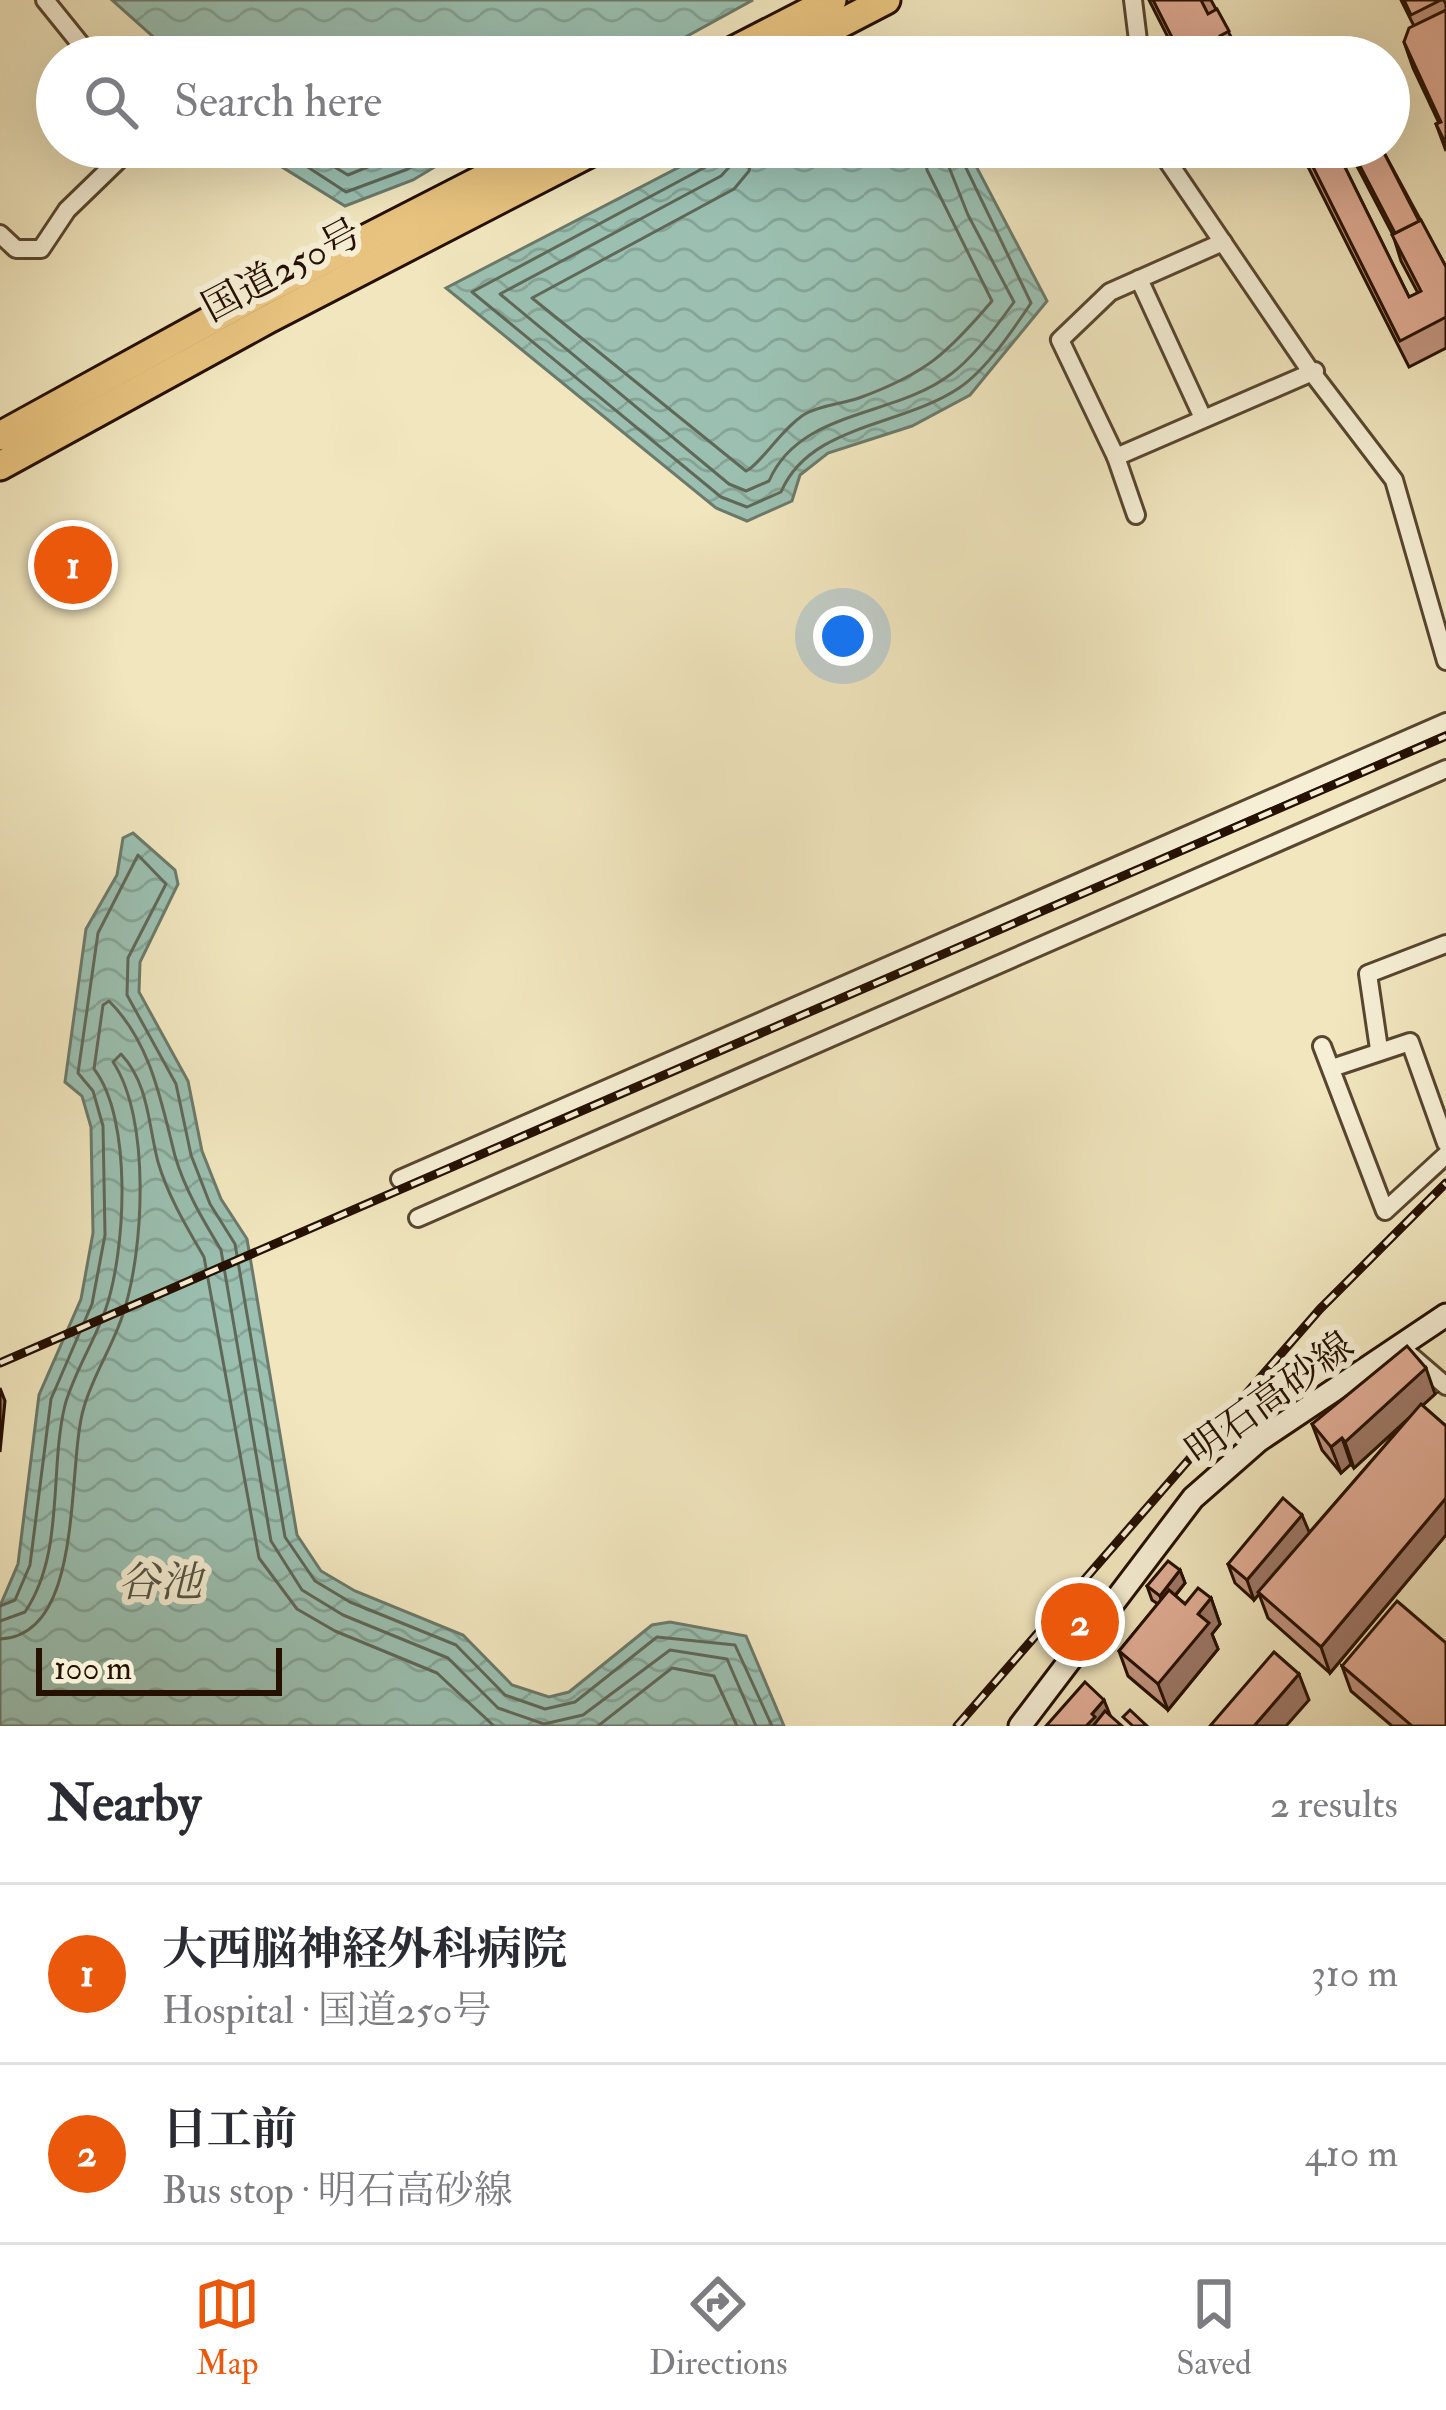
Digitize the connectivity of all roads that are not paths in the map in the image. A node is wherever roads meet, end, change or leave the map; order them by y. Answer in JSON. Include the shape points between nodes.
{"nodes":[{"id":1,"x":45,"y":0,"type":"edge"},
{"id":2,"x":832,"y":0,"type":"edge"},
{"id":3,"x":886,"y":0,"type":"edge"},
{"id":4,"x":1133,"y":0,"type":"edge"},
{"id":5,"x":74,"y":36,"type":"edge"},
{"id":6,"x":762,"y":36,"type":"edge"},
{"id":7,"x":817,"y":36,"type":"edge"},
{"id":8,"x":1137,"y":36,"type":"edge"},
{"id":9,"x":110,"y":168,"type":"edge"},
{"id":10,"x":504,"y":168,"type":"edge"},
{"id":11,"x":560,"y":168,"type":"edge"},
{"id":12,"x":1172,"y":168,"type":"edge"},
{"id":13,"x":0,"y":234,"type":"edge"},
{"id":14,"x":1223,"y":242,"type":"junction"},
{"id":15,"x":1139,"y":279,"type":"junction"},
{"id":16,"x":1315,"y":370,"type":"junction"},
{"id":17,"x":1203,"y":418,"type":"junction"},
{"id":18,"x":0,"y":436,"type":"edge"},
{"id":19,"x":1116,"y":457,"type":"junction"},
{"id":20,"x":0,"y":466,"type":"edge"},
{"id":21,"x":1136,"y":514,"type":"dead end"},
{"id":22,"x":1446,"y":661,"type":"edge"},
{"id":23,"x":1446,"y":722,"type":"edge"},
{"id":24,"x":1446,"y":769,"type":"edge"},
{"id":25,"x":1446,"y":944,"type":"edge"},
{"id":26,"x":1322,"y":1046,"type":"dead end"},
{"id":27,"x":1379,"y":1049,"type":"junction"},
{"id":28,"x":1332,"y":1068,"type":"junction"},
{"id":29,"x":1446,"y":1142,"type":"edge"},
{"id":30,"x":1446,"y":1155,"type":"edge"},
{"id":31,"x":400,"y":1179,"type":"dead end"},
{"id":32,"x":418,"y":1218,"type":"dead end"},
{"id":33,"x":1446,"y":1315,"type":"edge"},
{"id":34,"x":1400,"y":1346,"type":"junction"},
{"id":35,"x":1446,"y":1386,"type":"edge"},
{"id":36,"x":1020,"y":1726,"type":"edge"}],
"edges":[{"from":1,"to":5,"type":"street"},
{"from":2,"to":6,"type":"highway"},
{"from":3,"to":7,"type":"highway"},
{"from":4,"to":8,"type":"street"},
{"from":9,"to":13,"type":"street","via":[[41,249],[16,249]]},
{"from":10,"to":18,"type":"highway","name":"国道250号"},
{"from":11,"to":20,"type":"highway","name":"国道250号"},
{"from":12,"to":14,"type":"street"},
{"from":14,"to":15,"type":"street"},
{"from":14,"to":16,"type":"street"},
{"from":15,"to":17,"type":"street"},
{"from":15,"to":19,"type":"street","via":[[1110,292],[1060,340]]},
{"from":16,"to":17,"type":"street"},
{"from":16,"to":22,"type":"street","via":[[1394,480]]},
{"from":17,"to":19,"type":"street"},
{"from":19,"to":21,"type":"street"},
{"from":23,"to":31,"type":"street"},
{"from":24,"to":32,"type":"street"},
{"from":25,"to":27,"type":"street","via":[[1368,974]]},
{"from":26,"to":28,"type":"street"},
{"from":27,"to":28,"type":"street"},
{"from":27,"to":29,"type":"street","via":[[1409,1042]]},
{"from":28,"to":30,"type":"street","via":[[1385,1211]]},
{"from":33,"to":34,"type":"main road","name":"明石高砂線"},
{"from":34,"to":35,"type":"street"},
{"from":34,"to":36,"type":"main road","name":"明石高砂線","via":[[1258,1441],[1193,1498]]}]}
